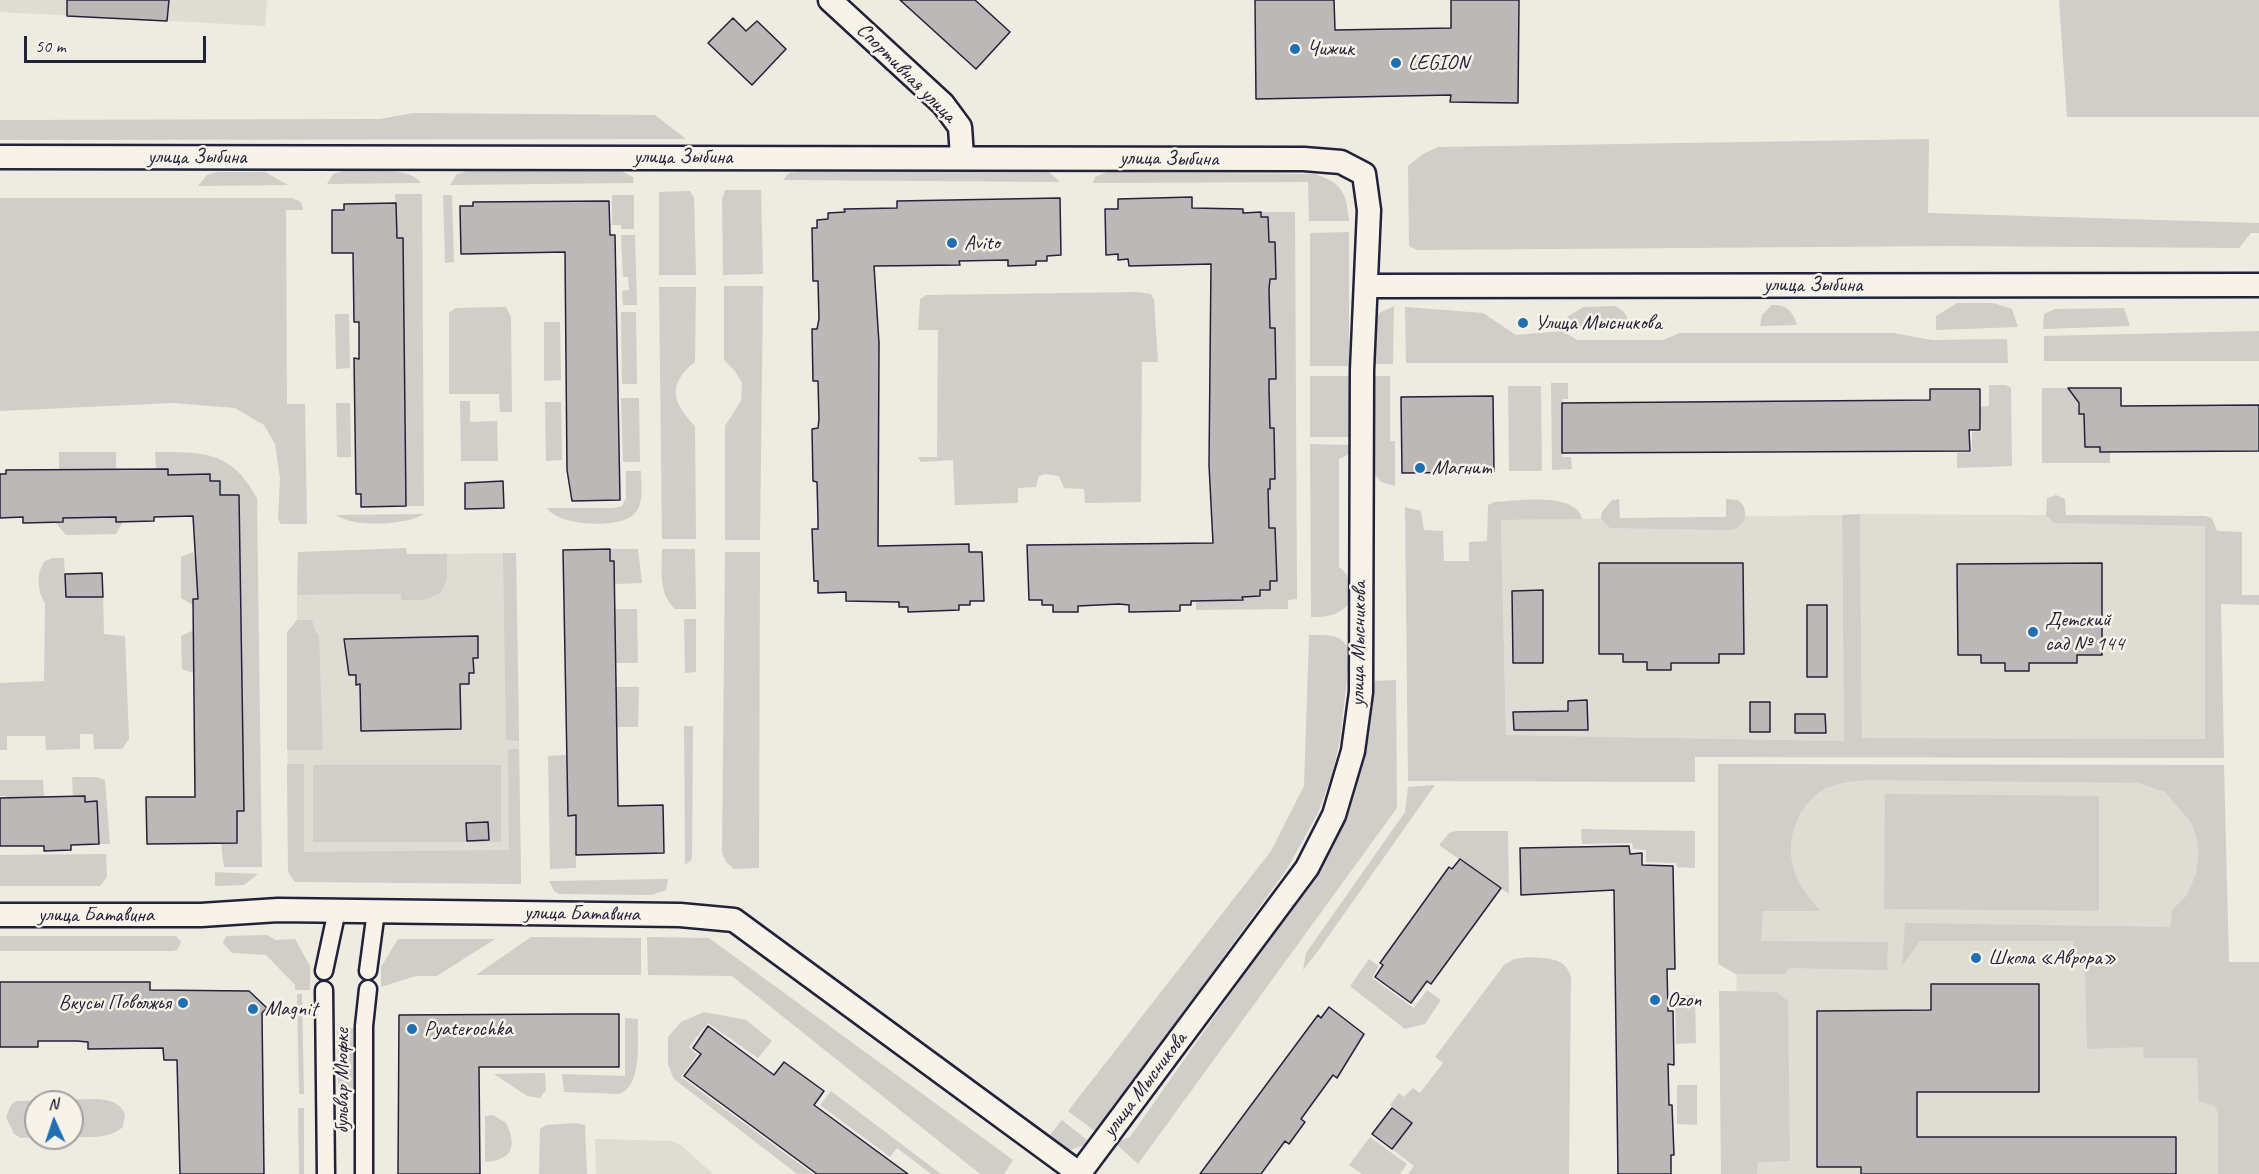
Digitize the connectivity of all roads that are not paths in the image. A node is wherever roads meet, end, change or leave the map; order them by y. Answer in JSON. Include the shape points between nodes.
{"nodes":[{"id":1,"x":830,"y":0,"type":"edge"},
{"id":2,"x":963,"y":156,"type":"junction"},
{"id":3,"x":0,"y":157,"type":"edge"},
{"id":4,"x":1364,"y":174,"type":"joint"},
{"id":5,"x":2259,"y":285,"type":"edge"},
{"id":6,"x":1367,"y":286,"type":"junction"},
{"id":7,"x":337,"y":910,"type":"junction"},
{"id":8,"x":376,"y":911,"type":"junction"},
{"id":9,"x":0,"y":915,"type":"edge"},
{"id":10,"x":324,"y":971,"type":"dead end"},
{"id":11,"x":368,"y":971,"type":"dead end"},
{"id":12,"x":368,"y":988,"type":"dead end"},
{"id":13,"x":324,"y":990,"type":"dead end"},
{"id":14,"x":326,"y":1174,"type":"edge"},
{"id":15,"x":364,"y":1174,"type":"edge"},
{"id":16,"x":1079,"y":1174,"type":"edge"}],
"edges":[{"from":1,"to":2,"type":"street","name":"Спортивная улица","via":[[943,104],[960,127]]},
{"from":2,"to":3,"type":"street","name":"улица Зыбина"},
{"from":2,"to":4,"type":"street","name":"улица Зыбина","via":[[1304,159],[1341,162]]},
{"from":4,"to":6,"type":"street","name":"улица Мысникова","via":[[1369,210]]},
{"from":5,"to":6,"type":"street","name":"улица Зыбина"},
{"from":6,"to":16,"type":"street","name":"улица Мысникова","via":[[1362,370],[1361,692],[1353,751],[1334,815],[1307,868]]},
{"from":7,"to":8,"type":"street","name":"улица Батавина"},
{"from":7,"to":9,"type":"street","name":"улица Батавина"},
{"from":7,"to":10,"type":"street"},
{"from":8,"to":11,"type":"street"},
{"from":8,"to":16,"type":"street","name":"улица Батавина","via":[[680,915],[734,920]]},
{"from":12,"to":15,"type":"street","name":"бульвар Мюфке","via":[[364,1026]]},
{"from":13,"to":14,"type":"street","name":"бульвар Мюфке"}]}
